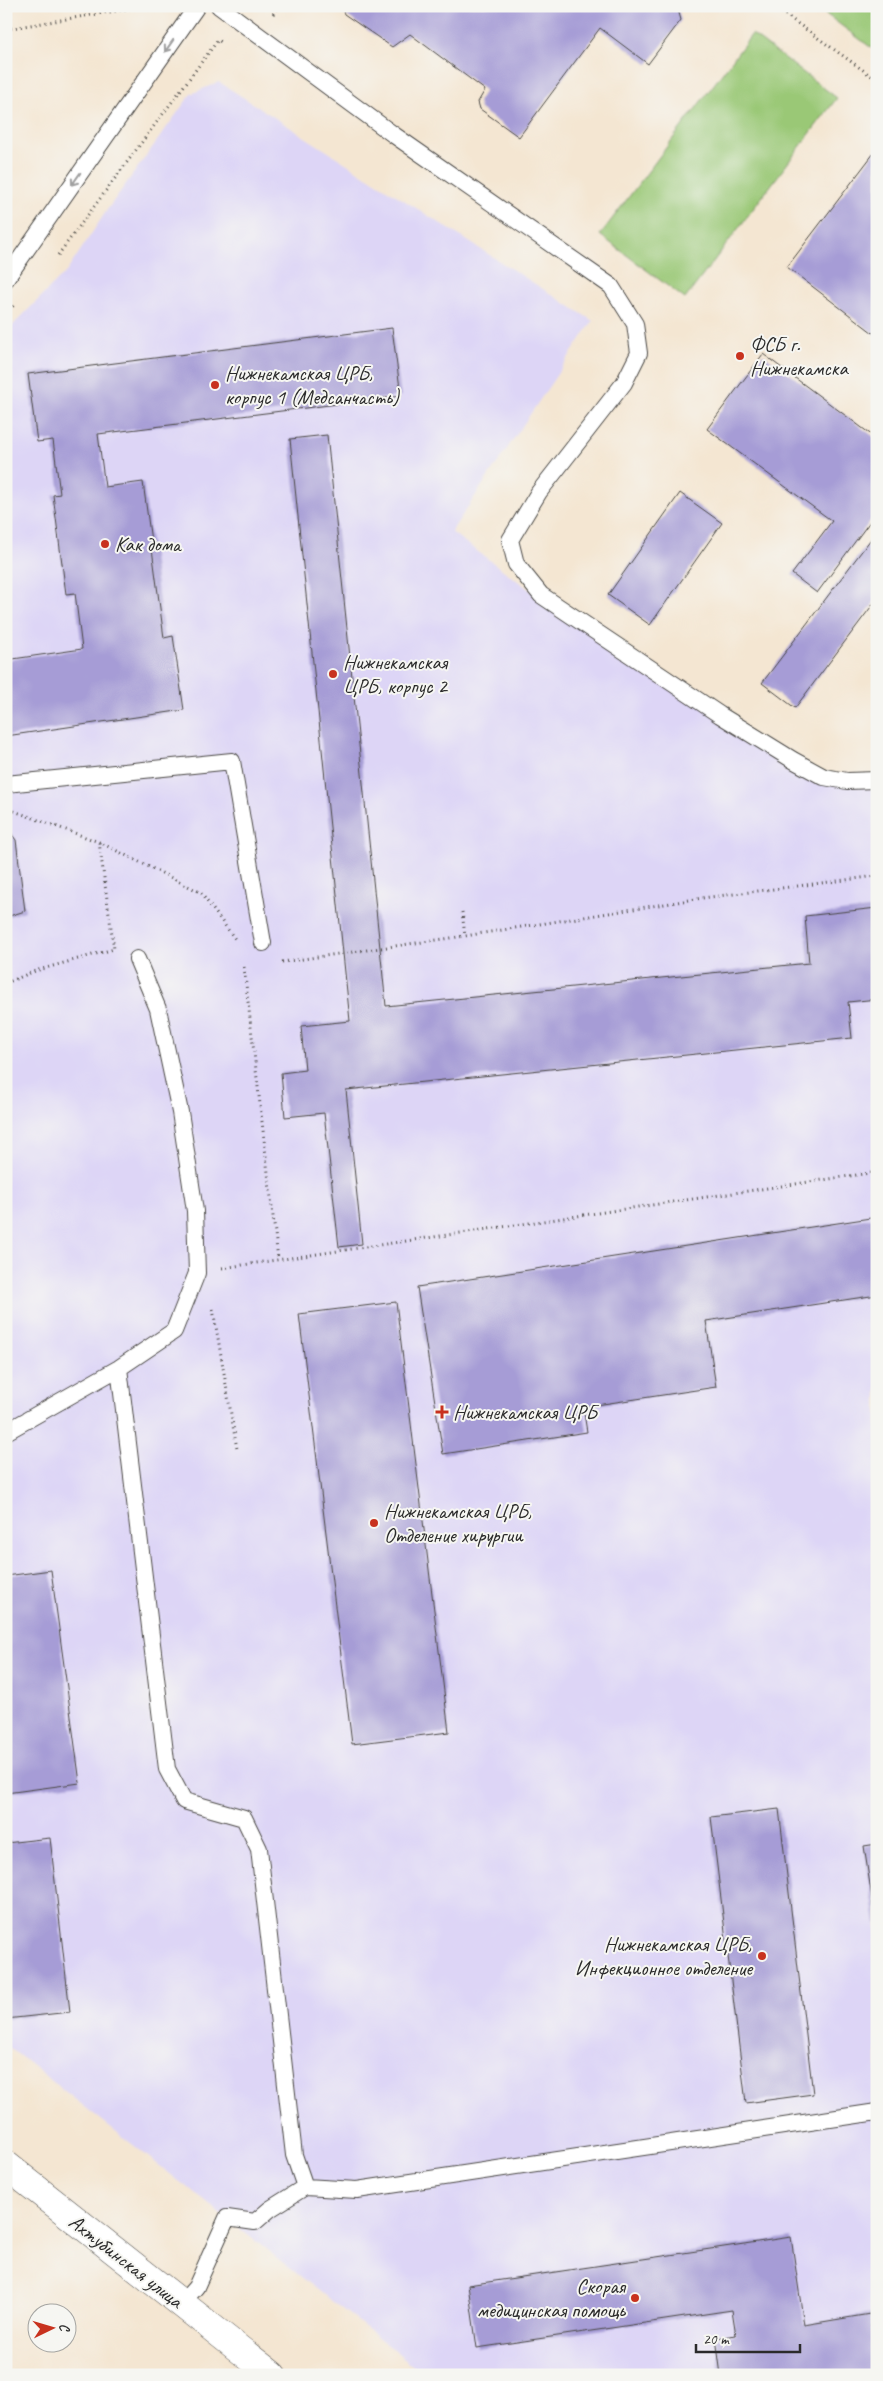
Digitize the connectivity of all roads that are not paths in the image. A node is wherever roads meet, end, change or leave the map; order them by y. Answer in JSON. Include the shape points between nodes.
{"nodes":[{"id":1,"x":198,"y":6,"type":"edge"},
{"id":2,"x":219,"y":6,"type":"edge"},
{"id":3,"x":6,"y":278,"type":"edge"},
{"id":4,"x":877,"y":780,"type":"edge"},
{"id":5,"x":6,"y":784,"type":"edge"},
{"id":6,"x":263,"y":944,"type":"dead end"},
{"id":7,"x":137,"y":959,"type":"dead end"},
{"id":8,"x":119,"y":1368,"type":"junction"},
{"id":9,"x":6,"y":1432,"type":"edge"},
{"id":10,"x":877,"y":2112,"type":"edge"},
{"id":11,"x":6,"y":2165,"type":"edge"},
{"id":12,"x":305,"y":2187,"type":"junction"},
{"id":13,"x":181,"y":2304,"type":"junction"},
{"id":14,"x":244,"y":2365,"type":"edge"},
{"id":15,"x":272,"y":2375,"type":"edge"}],
"edges":[{"from":1,"to":3,"type":"lane","one_way":true},
{"from":2,"to":4,"type":"lane","via":[[394,136],[611,286],[635,324],[639,352],[624,383],[539,492],[510,540],[516,564],[541,595],[793,760],[824,777],[847,781]]},
{"from":5,"to":6,"type":"lane","via":[[232,761]]},
{"from":7,"to":8,"type":"lane","via":[[158,1009],[180,1112],[195,1211],[197,1273],[174,1331]]},
{"from":8,"to":9,"type":"lane"},
{"from":8,"to":12,"type":"lane","via":[[167,1769],[184,1801],[244,1818],[259,1849],[294,2156]]},
{"from":10,"to":12,"type":"lane","via":[[357,2190]]},
{"from":11,"to":13,"type":"street","name":"Ахтубинская улица"},
{"from":12,"to":13,"type":"lane","via":[[255,2222],[227,2218],[196,2287]]},
{"from":13,"to":14,"type":"street","name":"Ахтубинская улица"},
{"from":14,"to":15,"type":"street","name":"Ахтубинская улица"}]}
